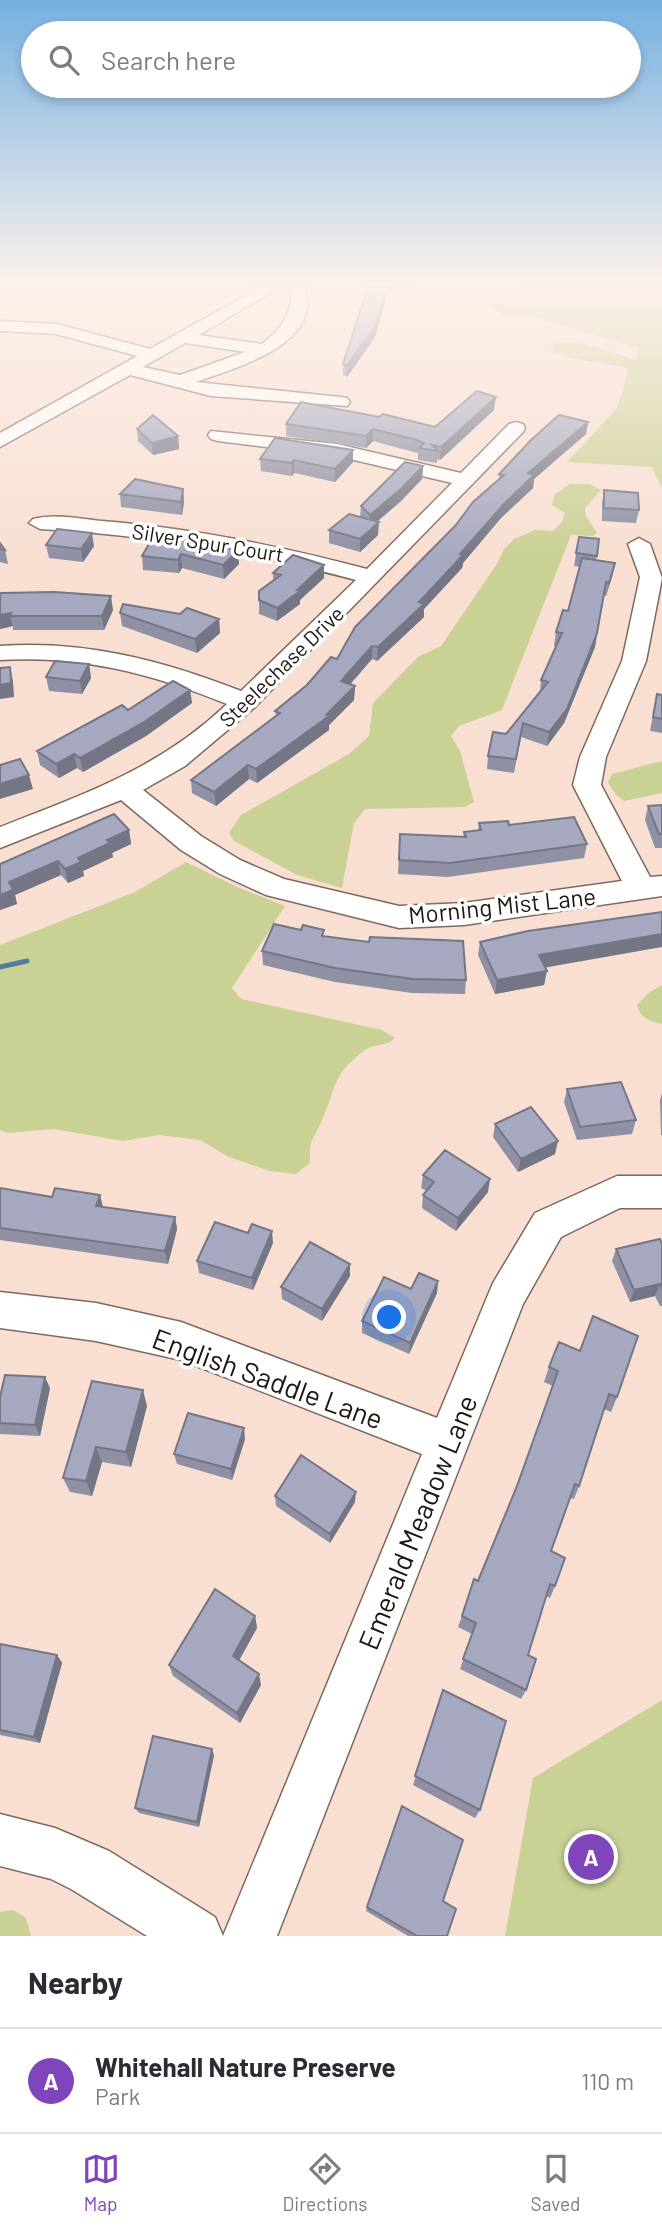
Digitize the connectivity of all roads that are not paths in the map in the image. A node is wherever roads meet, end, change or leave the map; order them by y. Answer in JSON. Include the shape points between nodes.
{"nodes":[{"id":1,"x":112,"y":377,"type":"edge"},
{"id":2,"x":167,"y":377,"type":"edge"},
{"id":3,"x":195,"y":377,"type":"edge"},
{"id":4,"x":185,"y":381,"type":"junction"},
{"id":5,"x":341,"y":402,"type":"dead end"},
{"id":6,"x":516,"y":428,"type":"dead end"},
{"id":7,"x":218,"y":435,"type":"dead end"},
{"id":8,"x":0,"y":441,"type":"edge"},
{"id":9,"x":466,"y":480,"type":"junction"},
{"id":10,"x":40,"y":523,"type":"dead end"},
{"id":11,"x":639,"y":544,"type":"dead end"},
{"id":12,"x":372,"y":577,"type":"junction"},
{"id":13,"x":0,"y":653,"type":"edge"},
{"id":14,"x":246,"y":702,"type":"junction"},
{"id":15,"x":124,"y":789,"type":"junction"},
{"id":16,"x":0,"y":838,"type":"edge"},
{"id":17,"x":652,"y":887,"type":"edge"},
{"id":18,"x":662,"y":1192,"type":"edge"},
{"id":19,"x":0,"y":1310,"type":"edge"},
{"id":20,"x":450,"y":1444,"type":"junction"},
{"id":21,"x":0,"y":1840,"type":"edge"},
{"id":22,"x":196,"y":1936,"type":"edge"},
{"id":23,"x":250,"y":1936,"type":"edge"}],
"edges":[{"from":1,"to":8,"type":"street"},
{"from":2,"to":4,"type":"street"},
{"from":3,"to":4,"type":"street"},
{"from":4,"to":5,"type":"street","via":[[211,391]]},
{"from":6,"to":9,"type":"street","name":"Steelechase Drive"},
{"from":7,"to":9,"type":"street","via":[[349,452]]},
{"from":9,"to":12,"type":"street","name":"Steelechase Drive"},
{"from":10,"to":12,"type":"street","name":"Silver Spur Court","via":[[233,542]]},
{"from":11,"to":17,"type":"street","via":[[651,578],[634,661],[593,757],[587,785]]},
{"from":12,"to":14,"type":"street","name":"Steelechase Drive"},
{"from":13,"to":14,"type":"street","via":[[116,658],[160,669]]},
{"from":14,"to":15,"type":"street","name":"Steelechase Drive","via":[[176,760]]},
{"from":15,"to":16,"type":"street","name":"Steelechase Drive"},
{"from":15,"to":17,"type":"street","name":"Morning Mist Lane","via":[[191,843],[242,873],[276,888],[399,917],[464,914]]},
{"from":18,"to":20,"type":"street","name":"Emerald Meadow Lane","via":[[617,1192],[548,1225],[507,1296]]},
{"from":19,"to":20,"type":"street","name":"English Saddle Lane","via":[[96,1322],[181,1341]]},
{"from":20,"to":23,"type":"street","name":"Emerald Meadow Lane"},
{"from":21,"to":22,"type":"street","via":[[55,1854],[90,1870]]}]}
